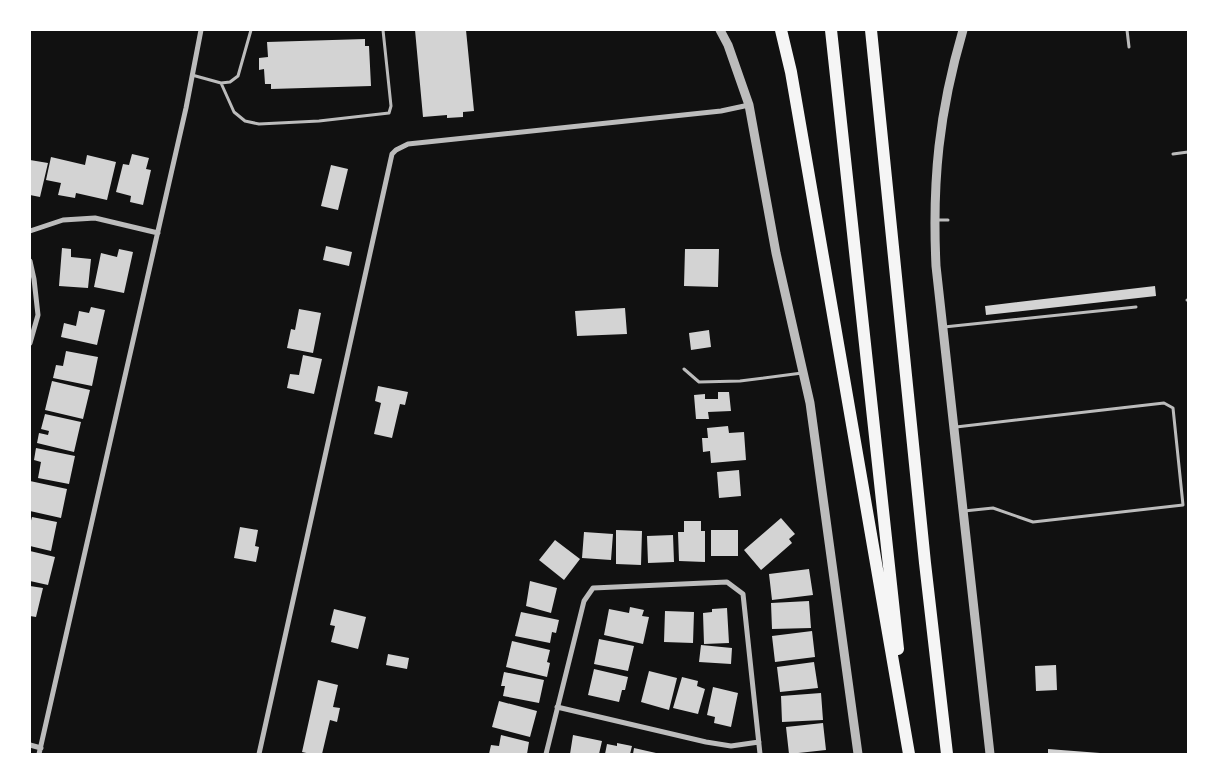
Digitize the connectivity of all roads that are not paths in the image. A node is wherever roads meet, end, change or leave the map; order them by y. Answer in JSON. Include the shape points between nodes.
{"nodes":[{"id":1,"x":201,"y":30,"type":"edge"},
{"id":2,"x":251,"y":30,"type":"edge"},
{"id":3,"x":383,"y":30,"type":"edge"},
{"id":4,"x":720,"y":30,"type":"edge"},
{"id":5,"x":781,"y":30,"type":"edge"},
{"id":6,"x":831,"y":30,"type":"edge"},
{"id":7,"x":871,"y":30,"type":"edge"},
{"id":8,"x":963,"y":30,"type":"edge"},
{"id":9,"x":1127,"y":30,"type":"edge"},
{"id":10,"x":1129,"y":47,"type":"dead end"},
{"id":11,"x":191,"y":75,"type":"junction"},
{"id":12,"x":221,"y":83,"type":"junction"},
{"id":13,"x":749,"y":105,"type":"junction"},
{"id":14,"x":1188,"y":152,"type":"edge"},
{"id":15,"x":1173,"y":154,"type":"dead end"},
{"id":16,"x":934,"y":220,"type":"junction"},
{"id":17,"x":948,"y":220,"type":"dead end"},
{"id":18,"x":30,"y":230,"type":"edge"},
{"id":19,"x":158,"y":232,"type":"junction"},
{"id":20,"x":30,"y":261,"type":"edge"},
{"id":21,"x":1136,"y":307,"type":"dead end"},
{"id":22,"x":943,"y":327,"type":"junction"},
{"id":23,"x":30,"y":343,"type":"edge"},
{"id":24,"x":684,"y":368,"type":"dead end"},
{"id":25,"x":803,"y":373,"type":"junction"},
{"id":26,"x":954,"y":428,"type":"junction"},
{"id":27,"x":964,"y":512,"type":"junction"},
{"id":28,"x":558,"y":707,"type":"junction"},
{"id":29,"x":759,"y":742,"type":"junction"},
{"id":30,"x":30,"y":745,"type":"edge"},
{"id":31,"x":40,"y":748,"type":"junction"},
{"id":32,"x":39,"y":754,"type":"edge"},
{"id":33,"x":259,"y":754,"type":"edge"},
{"id":34,"x":546,"y":754,"type":"edge"},
{"id":35,"x":760,"y":754,"type":"edge"},
{"id":36,"x":858,"y":754,"type":"edge"},
{"id":37,"x":909,"y":754,"type":"edge"},
{"id":38,"x":947,"y":754,"type":"edge"},
{"id":39,"x":990,"y":754,"type":"edge"}],
"edges":[{"from":1,"to":11,"type":"street"},
{"from":2,"to":12,"type":"lane","via":[[238,76],[230,82]]},
{"from":3,"to":12,"type":"lane","via":[[389,113],[259,124],[245,121],[234,112]]},
{"from":4,"to":13,"type":"street"},
{"from":5,"to":37,"type":"highway","via":[[791,72]]},
{"from":6,"to":37,"type":"highway"},
{"from":7,"to":38,"type":"highway"},
{"from":8,"to":16,"type":"street","via":[[938,142]]},
{"from":9,"to":10,"type":"lane"},
{"from":11,"to":12,"type":"lane"},
{"from":11,"to":19,"type":"street"},
{"from":13,"to":25,"type":"street","via":[[776,253]]},
{"from":13,"to":33,"type":"street","via":[[721,111],[408,144],[392,154]]},
{"from":14,"to":15,"type":"lane"},
{"from":16,"to":17,"type":"lane"},
{"from":16,"to":22,"type":"street"},
{"from":18,"to":19,"type":"street","via":[[63,220],[95,218]]},
{"from":19,"to":31,"type":"street"},
{"from":20,"to":23,"type":"street","via":[[38,315]]},
{"from":21,"to":22,"type":"lane"},
{"from":22,"to":26,"type":"street"},
{"from":24,"to":25,"type":"lane","via":[[698,382],[740,381]]},
{"from":25,"to":36,"type":"street","via":[[810,403]]},
{"from":26,"to":27,"type":"street"},
{"from":26,"to":27,"type":"lane","via":[[1164,403],[1172,408],[1183,505],[1034,522],[993,508]]},
{"from":27,"to":39,"type":"street"},
{"from":28,"to":29,"type":"street","via":[[706,742],[731,746]]},
{"from":28,"to":29,"type":"street","via":[[584,601],[593,588],[727,582],[743,594]]},
{"from":28,"to":34,"type":"street"},
{"from":29,"to":35,"type":"street"},
{"from":30,"to":31,"type":"street"},
{"from":31,"to":32,"type":"street"}]}
